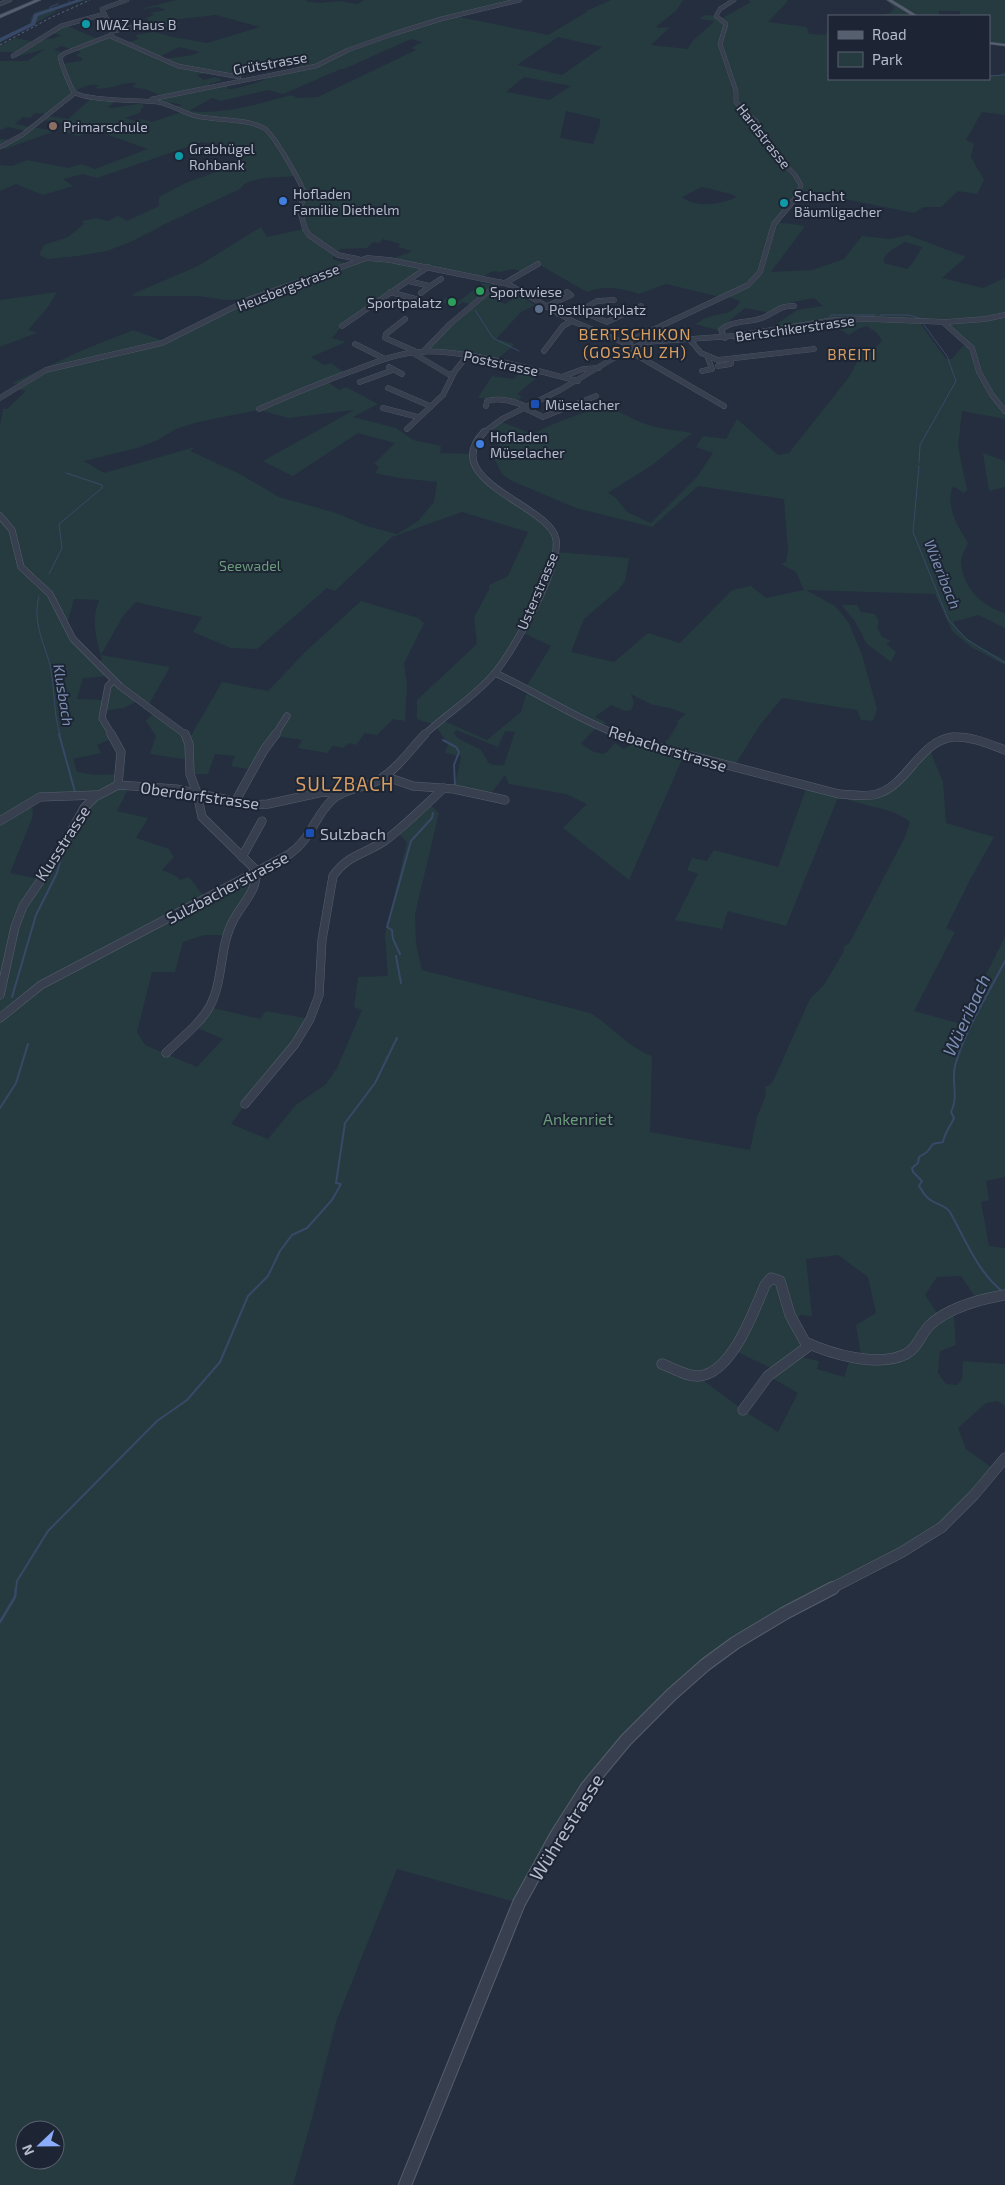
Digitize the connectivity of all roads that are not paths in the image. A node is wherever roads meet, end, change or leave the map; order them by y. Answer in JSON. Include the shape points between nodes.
{"nodes":[{"id":1,"x":10,"y":0,"type":"edge"},
{"id":2,"x":39,"y":0,"type":"edge"},
{"id":3,"x":127,"y":0,"type":"edge"},
{"id":4,"x":520,"y":0,"type":"edge"},
{"id":5,"x":734,"y":0,"type":"edge"},
{"id":6,"x":889,"y":0,"type":"edge"},
{"id":7,"x":0,"y":4,"type":"edge"},
{"id":8,"x":104,"y":14,"type":"junction"},
{"id":9,"x":914,"y":15,"type":"edge"},
{"id":10,"x":453,"y":16,"type":"joint"},
{"id":11,"x":0,"y":18,"type":"edge"},
{"id":12,"x":140,"y":26,"type":"dead end"},
{"id":13,"x":113,"y":31,"type":"junction"},
{"id":14,"x":110,"y":36,"type":"junction"},
{"id":15,"x":990,"y":43,"type":"edge"},
{"id":16,"x":1005,"y":45,"type":"edge"},
{"id":17,"x":13,"y":56,"type":"dead end"},
{"id":18,"x":243,"y":80,"type":"junction"},
{"id":19,"x":75,"y":93,"type":"junction"},
{"id":20,"x":144,"y":100,"type":"junction"},
{"id":21,"x":0,"y":147,"type":"edge"},
{"id":22,"x":296,"y":176,"type":"joint"},
{"id":23,"x":361,"y":260,"type":"junction"},
{"id":24,"x":538,"y":264,"type":"dead end"},
{"id":25,"x":428,"y":267,"type":"junction"},
{"id":26,"x":442,"y":279,"type":"dead end"},
{"id":27,"x":408,"y":281,"type":"junction"},
{"id":28,"x":502,"y":282,"type":"junction"},
{"id":29,"x":430,"y":286,"type":"junction"},
{"id":30,"x":390,"y":292,"type":"junction"},
{"id":31,"x":567,"y":292,"type":"dead end"},
{"id":32,"x":421,"y":294,"type":"dead end"},
{"id":33,"x":614,"y":300,"type":"dead end"},
{"id":34,"x":411,"y":302,"type":"dead end"},
{"id":35,"x":641,"y":306,"type":"dead end"},
{"id":36,"x":794,"y":306,"type":"dead end"},
{"id":37,"x":545,"y":307,"type":"junction"},
{"id":38,"x":580,"y":310,"type":"junction"},
{"id":39,"x":558,"y":314,"type":"junction"},
{"id":40,"x":1005,"y":315,"type":"edge"},
{"id":41,"x":406,"y":320,"type":"dead end"},
{"id":42,"x":572,"y":322,"type":"junction"},
{"id":43,"x":945,"y":324,"type":"junction"},
{"id":44,"x":342,"y":326,"type":"dead end"},
{"id":45,"x":725,"y":338,"type":"junction"},
{"id":46,"x":690,"y":340,"type":"junction"},
{"id":47,"x":625,"y":343,"type":"junction"},
{"id":48,"x":644,"y":343,"type":"joint"},
{"id":49,"x":355,"y":344,"type":"dead end"},
{"id":50,"x":631,"y":348,"type":"junction"},
{"id":51,"x":814,"y":349,"type":"dead end"},
{"id":52,"x":544,"y":351,"type":"dead end"},
{"id":53,"x":418,"y":352,"type":"junction"},
{"id":54,"x":467,"y":356,"type":"junction"},
{"id":55,"x":708,"y":358,"type":"junction"},
{"id":56,"x":731,"y":358,"type":"junction"},
{"id":57,"x":383,"y":360,"type":"junction"},
{"id":58,"x":718,"y":366,"type":"dead end"},
{"id":59,"x":581,"y":367,"type":"joint"},
{"id":60,"x":598,"y":368,"type":"junction"},
{"id":61,"x":393,"y":370,"type":"junction"},
{"id":62,"x":702,"y":371,"type":"dead end"},
{"id":63,"x":402,"y":374,"type":"dead end"},
{"id":64,"x":454,"y":374,"type":"junction"},
{"id":65,"x":34,"y":376,"type":"joint"},
{"id":66,"x":564,"y":376,"type":"junction"},
{"id":67,"x":578,"y":381,"type":"junction"},
{"id":68,"x":360,"y":382,"type":"dead end"},
{"id":69,"x":388,"y":388,"type":"dead end"},
{"id":70,"x":596,"y":396,"type":"dead end"},
{"id":71,"x":0,"y":398,"type":"edge"},
{"id":72,"x":430,"y":406,"type":"junction"},
{"id":73,"x":486,"y":406,"type":"dead end"},
{"id":74,"x":724,"y":406,"type":"dead end"},
{"id":75,"x":383,"y":408,"type":"dead end"},
{"id":76,"x":525,"y":408,"type":"junction"},
{"id":77,"x":259,"y":410,"type":"dead end"},
{"id":78,"x":1005,"y":411,"type":"edge"},
{"id":79,"x":418,"y":417,"type":"junction"},
{"id":80,"x":407,"y":429,"type":"dead end"},
{"id":81,"x":0,"y":516,"type":"edge"},
{"id":82,"x":496,"y":672,"type":"junction"},
{"id":83,"x":113,"y":681,"type":"junction"},
{"id":84,"x":287,"y":716,"type":"dead end"},
{"id":85,"x":1005,"y":750,"type":"edge"},
{"id":86,"x":384,"y":776,"type":"junction"},
{"id":87,"x":118,"y":785,"type":"junction"},
{"id":88,"x":444,"y":788,"type":"junction"},
{"id":89,"x":197,"y":793,"type":"junction"},
{"id":90,"x":339,"y":794,"type":"junction"},
{"id":91,"x":97,"y":795,"type":"junction"},
{"id":92,"x":505,"y":800,"type":"dead end"},
{"id":93,"x":235,"y":802,"type":"junction"},
{"id":94,"x":0,"y":821,"type":"edge"},
{"id":95,"x":262,"y":821,"type":"dead end"},
{"id":96,"x":242,"y":857,"type":"junction"},
{"id":97,"x":257,"y":873,"type":"junction"},
{"id":98,"x":0,"y":995,"type":"edge"},
{"id":99,"x":1,"y":1014,"type":"edge"},
{"id":100,"x":166,"y":1053,"type":"dead end"},
{"id":101,"x":245,"y":1104,"type":"dead end"},
{"id":102,"x":1005,"y":1296,"type":"edge"},
{"id":103,"x":810,"y":1344,"type":"junction"},
{"id":104,"x":662,"y":1364,"type":"dead end"},
{"id":105,"x":743,"y":1410,"type":"dead end"},
{"id":106,"x":1005,"y":1458,"type":"edge"},
{"id":107,"x":886,"y":1561,"type":"joint"},
{"id":108,"x":405,"y":2185,"type":"edge"}],
"edges":[{"from":1,"to":7,"type":"street"},
{"from":2,"to":11,"type":"main road"},
{"from":3,"to":8,"type":"street","via":[[102,9]]},
{"from":4,"to":10,"type":"street"},
{"from":5,"to":47,"type":"street","name":"Hardstrasse","via":[[720,9],[716,16],[726,24],[720,44],[736,90],[736,102],[756,121],[770,149],[800,181],[800,190],[774,224],[760,272],[748,285]]},
{"from":6,"to":9,"type":"main road"},
{"from":8,"to":13,"type":"street"},
{"from":8,"to":17,"type":"street","via":[[61,26]]},
{"from":10,"to":18,"type":"street","name":"Grütstrasse","via":[[362,45],[316,66]]},
{"from":12,"to":13,"type":"street"},
{"from":13,"to":14,"type":"street"},
{"from":14,"to":18,"type":"street","via":[[178,66]]},
{"from":14,"to":19,"type":"street","via":[[60,57],[69,86]]},
{"from":15,"to":16,"type":"main road"},
{"from":18,"to":20,"type":"street","name":"Grütstrasse"},
{"from":19,"to":20,"type":"street"},
{"from":19,"to":21,"type":"street","via":[[22,135]]},
{"from":20,"to":22,"type":"street","via":[[169,104],[203,118],[262,127],[269,132]]},
{"from":22,"to":23,"type":"street","via":[[304,191],[300,211],[309,235],[338,254]]},
{"from":23,"to":25,"type":"street","name":"Heusbergstrasse","via":[[380,259]]},
{"from":23,"to":65,"type":"street","name":"Heusbergstrasse","via":[[250,299],[162,344],[54,367]]},
{"from":24,"to":28,"type":"street"},
{"from":25,"to":27,"type":"street"},
{"from":25,"to":28,"type":"street","name":"Heusbergstrasse"},
{"from":26,"to":29,"type":"street"},
{"from":27,"to":29,"type":"street"},
{"from":27,"to":30,"type":"street"},
{"from":28,"to":37,"type":"street","name":"Heusbergstrasse"},
{"from":28,"to":53,"type":"street"},
{"from":29,"to":32,"type":"street"},
{"from":30,"to":34,"type":"street","via":[[416,299]]},
{"from":30,"to":44,"type":"street"},
{"from":31,"to":37,"type":"street","via":[[571,295],[568,298]]},
{"from":33,"to":38,"type":"street","via":[[593,302]]},
{"from":35,"to":38,"type":"street","via":[[607,322]]},
{"from":36,"to":45,"type":"street","via":[[784,305],[756,320],[726,325],[721,330]]},
{"from":37,"to":39,"type":"street","name":"Heusbergstrasse"},
{"from":38,"to":39,"type":"street"},
{"from":39,"to":42,"type":"street","name":"Heusbergstrasse"},
{"from":40,"to":43,"type":"street","name":"Bertschikerstrasse"},
{"from":41,"to":53,"type":"street","via":[[385,338]]},
{"from":42,"to":47,"type":"street","name":"Heusbergstrasse"},
{"from":42,"to":52,"type":"street","via":[[563,326]]},
{"from":43,"to":45,"type":"street","name":"Bertschikerstrasse","via":[[850,319]]},
{"from":43,"to":78,"type":"street","via":[[972,348],[979,372]]},
{"from":45,"to":46,"type":"street","name":"Bertschikerstrasse"},
{"from":46,"to":48,"type":"street","name":"Bertschikerstrasse"},
{"from":46,"to":55,"type":"street"},
{"from":47,"to":50,"type":"street","name":"Heusbergstrasse"},
{"from":48,"to":50,"type":"street","name":"Usterstrasse"},
{"from":49,"to":57,"type":"street"},
{"from":50,"to":60,"type":"street","name":"Usterstrasse"},
{"from":50,"to":74,"type":"street","name":"Heusbergstrasse"},
{"from":51,"to":56,"type":"street"},
{"from":53,"to":54,"type":"street","name":"Poststrasse"},
{"from":53,"to":57,"type":"street"},
{"from":53,"to":64,"type":"street","via":[[448,374]]},
{"from":54,"to":64,"type":"street"},
{"from":54,"to":66,"type":"street","name":"Poststrasse"},
{"from":55,"to":56,"type":"street"},
{"from":55,"to":62,"type":"street","via":[[712,369]]},
{"from":56,"to":58,"type":"street","via":[[731,364]]},
{"from":57,"to":61,"type":"street"},
{"from":57,"to":77,"type":"street","via":[[299,391]]},
{"from":59,"to":60,"type":"street"},
{"from":59,"to":66,"type":"street"},
{"from":60,"to":67,"type":"street","name":"Usterstrasse"},
{"from":61,"to":63,"type":"street"},
{"from":61,"to":68,"type":"street"},
{"from":64,"to":72,"type":"street","via":[[443,395]]},
{"from":65,"to":71,"type":"street"},
{"from":66,"to":67,"type":"street","name":"Poststrasse"},
{"from":67,"to":76,"type":"street","name":"Usterstrasse"},
{"from":69,"to":72,"type":"street"},
{"from":70,"to":76,"type":"street","via":[[543,417]]},
{"from":72,"to":79,"type":"street"},
{"from":73,"to":76,"type":"street","via":[[487,401],[495,399],[513,400]]},
{"from":75,"to":79,"type":"street"},
{"from":76,"to":82,"type":"street","name":"Usterstrasse","via":[[499,421],[480,436],[474,448],[474,460],[478,471],[490,484],[547,525],[557,543],[535,604]]},
{"from":79,"to":80,"type":"street"},
{"from":81,"to":83,"type":"street","via":[[12,530],[21,567],[50,594],[69,634]]},
{"from":82,"to":85,"type":"street","name":"Rebacherstrasse","via":[[598,727],[634,741],[861,798],[886,791],[930,748],[946,739],[977,740]]},
{"from":82,"to":86,"type":"street","name":"Sulzbacherstrasse","via":[[435,725]]},
{"from":83,"to":87,"type":"street","via":[[108,686],[102,718],[121,752]]},
{"from":83,"to":89,"type":"street","via":[[185,733],[190,744],[190,774]]},
{"from":84,"to":93,"type":"street"},
{"from":86,"to":88,"type":"street","via":[[413,786]]},
{"from":86,"to":90,"type":"street","name":"Sulzbacherstrasse"},
{"from":87,"to":89,"type":"street","name":"Oberdorfstrasse"},
{"from":87,"to":91,"type":"street","name":"Klusstrasse"},
{"from":88,"to":92,"type":"street"},
{"from":88,"to":101,"type":"street","via":[[382,842],[356,853],[338,868],[333,876],[322,940],[319,995],[310,1019],[296,1044]]},
{"from":89,"to":93,"type":"street","name":"Oberdorfstrasse"},
{"from":89,"to":96,"type":"street","via":[[202,817]]},
{"from":90,"to":93,"type":"street","name":"Oberdorfstrasse","via":[[317,793],[260,805]]},
{"from":90,"to":97,"type":"street","name":"Sulzbacherstrasse","via":[[326,806],[302,844]]},
{"from":91,"to":94,"type":"street","via":[[40,797]]},
{"from":91,"to":98,"type":"street","name":"Klusstrasse","via":[[76,820],[59,854],[27,897],[15,926]]},
{"from":95,"to":96,"type":"street"},
{"from":96,"to":97,"type":"street"},
{"from":97,"to":99,"type":"street","name":"Sulzbacherstrasse","via":[[73,966]]},
{"from":97,"to":100,"type":"street","via":[[256,883],[233,921],[209,1007]]},
{"from":102,"to":103,"type":"street","via":[[978,1301],[940,1318],[928,1327],[913,1348],[896,1358],[872,1360]]},
{"from":103,"to":104,"type":"street","via":[[800,1336],[790,1316],[783,1287],[771,1278],[733,1350],[711,1372],[693,1375]]},
{"from":103,"to":105,"type":"street","via":[[768,1376]]},
{"from":106,"to":107,"type":"street","via":[[942,1526]]},
{"from":107,"to":108,"type":"street","name":"Wührestrasse","via":[[785,1613],[705,1665],[626,1740],[587,1787],[519,1903]]}]}
